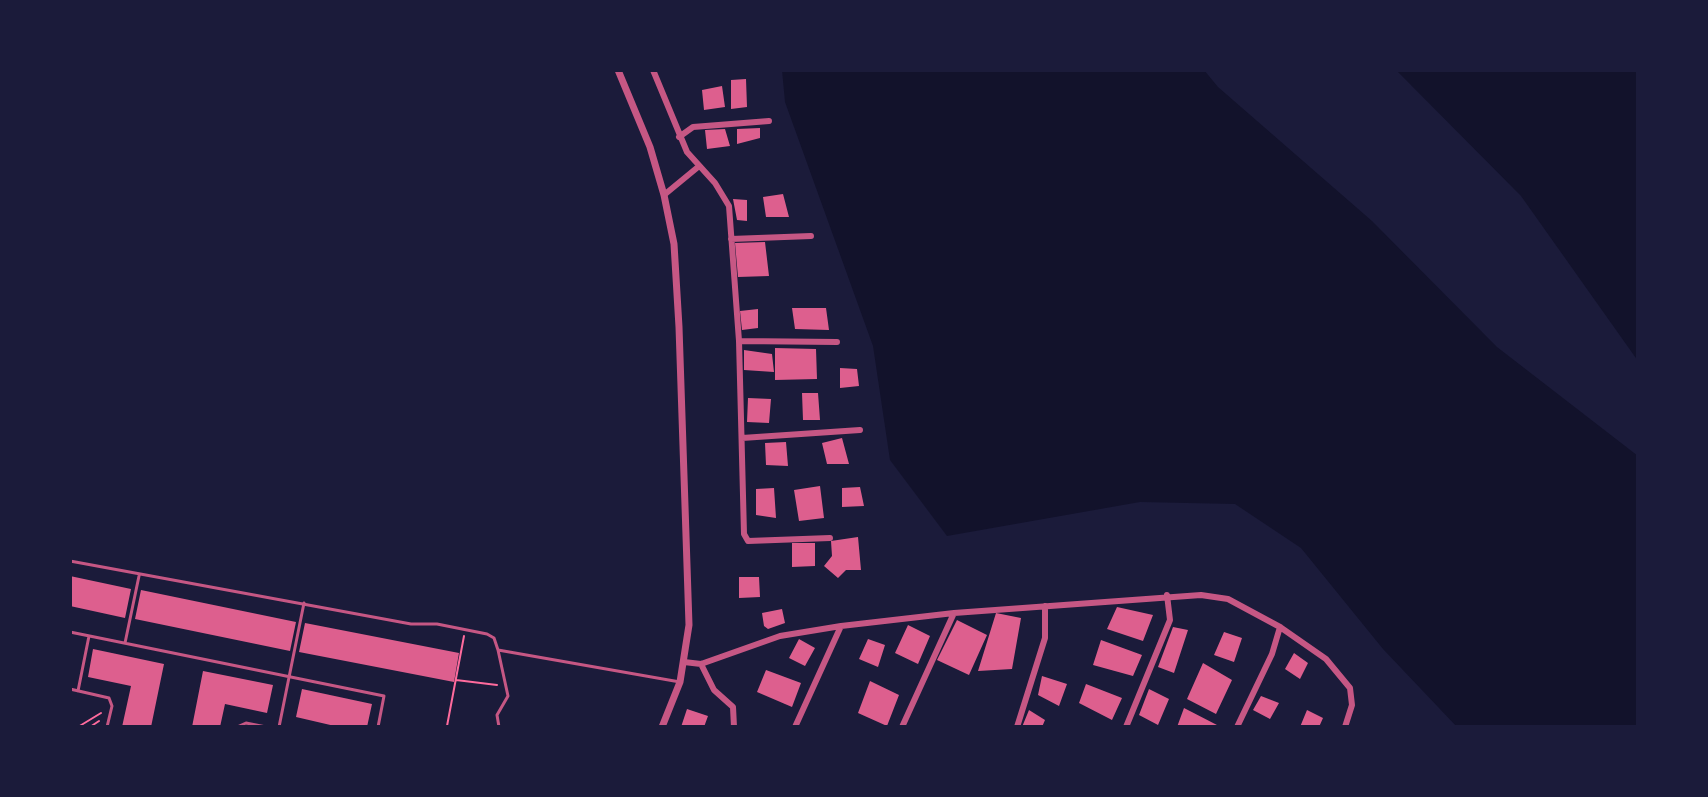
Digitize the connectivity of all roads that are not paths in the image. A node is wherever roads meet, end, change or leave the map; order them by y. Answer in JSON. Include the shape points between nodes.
{"nodes":[{"id":1,"x":618,"y":70,"type":"edge"},
{"id":2,"x":653,"y":70,"type":"edge"},
{"id":3,"x":769,"y":121,"type":"dead end"},
{"id":4,"x":679,"y":137,"type":"junction"},
{"id":5,"x":698,"y":167,"type":"junction"},
{"id":6,"x":664,"y":195,"type":"junction"},
{"id":7,"x":811,"y":236,"type":"dead end"},
{"id":8,"x":731,"y":239,"type":"junction"},
{"id":9,"x":739,"y":341,"type":"junction"},
{"id":10,"x":837,"y":342,"type":"dead end"},
{"id":11,"x":860,"y":430,"type":"dead end"},
{"id":12,"x":742,"y":438,"type":"junction"},
{"id":13,"x":830,"y":538,"type":"dead end"},
{"id":14,"x":70,"y":561,"type":"edge"},
{"id":15,"x":139,"y":574,"type":"junction"},
{"id":16,"x":1167,"y":595,"type":"junction"},
{"id":17,"x":304,"y":603,"type":"junction"},
{"id":18,"x":1045,"y":606,"type":"junction"},
{"id":19,"x":954,"y":613,"type":"junction"},
{"id":20,"x":841,"y":626,"type":"junction"},
{"id":21,"x":1280,"y":627,"type":"junction"},
{"id":22,"x":70,"y":632,"type":"edge"},
{"id":23,"x":89,"y":635,"type":"junction"},
{"id":24,"x":125,"y":643,"type":"junction"},
{"id":25,"x":498,"y":650,"type":"junction"},
{"id":26,"x":684,"y":662,"type":"junction"},
{"id":27,"x":701,"y":664,"type":"junction"},
{"id":28,"x":289,"y":676,"type":"junction"},
{"id":29,"x":680,"y":682,"type":"junction"},
{"id":30,"x":70,"y":689,"type":"edge"},
{"id":31,"x":78,"y":691,"type":"junction"},
{"id":32,"x":107,"y":727,"type":"edge"},
{"id":33,"x":237,"y":727,"type":"edge"},
{"id":34,"x":266,"y":727,"type":"edge"},
{"id":35,"x":279,"y":727,"type":"edge"},
{"id":36,"x":378,"y":727,"type":"edge"},
{"id":37,"x":499,"y":727,"type":"edge"},
{"id":38,"x":662,"y":727,"type":"edge"},
{"id":39,"x":734,"y":727,"type":"edge"},
{"id":40,"x":795,"y":727,"type":"edge"},
{"id":41,"x":902,"y":727,"type":"edge"},
{"id":42,"x":1017,"y":727,"type":"edge"},
{"id":43,"x":1126,"y":727,"type":"edge"},
{"id":44,"x":1237,"y":727,"type":"edge"},
{"id":45,"x":1345,"y":727,"type":"edge"}],
"edges":[{"from":1,"to":6,"type":"street"},
{"from":2,"to":4,"type":"street"},
{"from":3,"to":4,"type":"street","via":[[693,127]]},
{"from":4,"to":5,"type":"street"},
{"from":5,"to":6,"type":"street"},
{"from":5,"to":8,"type":"street","via":[[729,206]]},
{"from":6,"to":26,"type":"street","via":[[674,244],[679,327],[689,609]]},
{"from":7,"to":8,"type":"street"},
{"from":8,"to":9,"type":"street"},
{"from":9,"to":10,"type":"street"},
{"from":9,"to":12,"type":"street"},
{"from":11,"to":12,"type":"street"},
{"from":12,"to":13,"type":"street","via":[[748,541]]},
{"from":14,"to":15,"type":"lane"},
{"from":15,"to":17,"type":"lane"},
{"from":15,"to":24,"type":"lane"},
{"from":16,"to":18,"type":"street"},
{"from":16,"to":21,"type":"street","via":[[1228,599]]},
{"from":16,"to":43,"type":"street","via":[[1170,620]]},
{"from":17,"to":25,"type":"lane","via":[[491,635]]},
{"from":17,"to":28,"type":"lane"},
{"from":18,"to":19,"type":"street"},
{"from":18,"to":42,"type":"street","via":[[1045,638]]},
{"from":19,"to":20,"type":"street"},
{"from":19,"to":41,"type":"street"},
{"from":20,"to":27,"type":"street","via":[[780,636]]},
{"from":20,"to":40,"type":"street"},
{"from":21,"to":44,"type":"street"},
{"from":21,"to":45,"type":"street","via":[[1326,659],[1350,688],[1352,705]]},
{"from":22,"to":23,"type":"lane"},
{"from":23,"to":24,"type":"lane"},
{"from":23,"to":31,"type":"lane"},
{"from":24,"to":28,"type":"lane"},
{"from":25,"to":29,"type":"lane"},
{"from":25,"to":37,"type":"lane","via":[[506,687],[506,701],[497,715]]},
{"from":26,"to":27,"type":"street"},
{"from":26,"to":29,"type":"street"},
{"from":27,"to":39,"type":"street","via":[[714,690],[733,707]]},
{"from":28,"to":35,"type":"lane"},
{"from":28,"to":36,"type":"lane","via":[[384,696]]},
{"from":29,"to":38,"type":"street"},
{"from":30,"to":31,"type":"lane"},
{"from":31,"to":32,"type":"lane","via":[[109,698]]},
{"from":33,"to":34,"type":"lane"}]}
